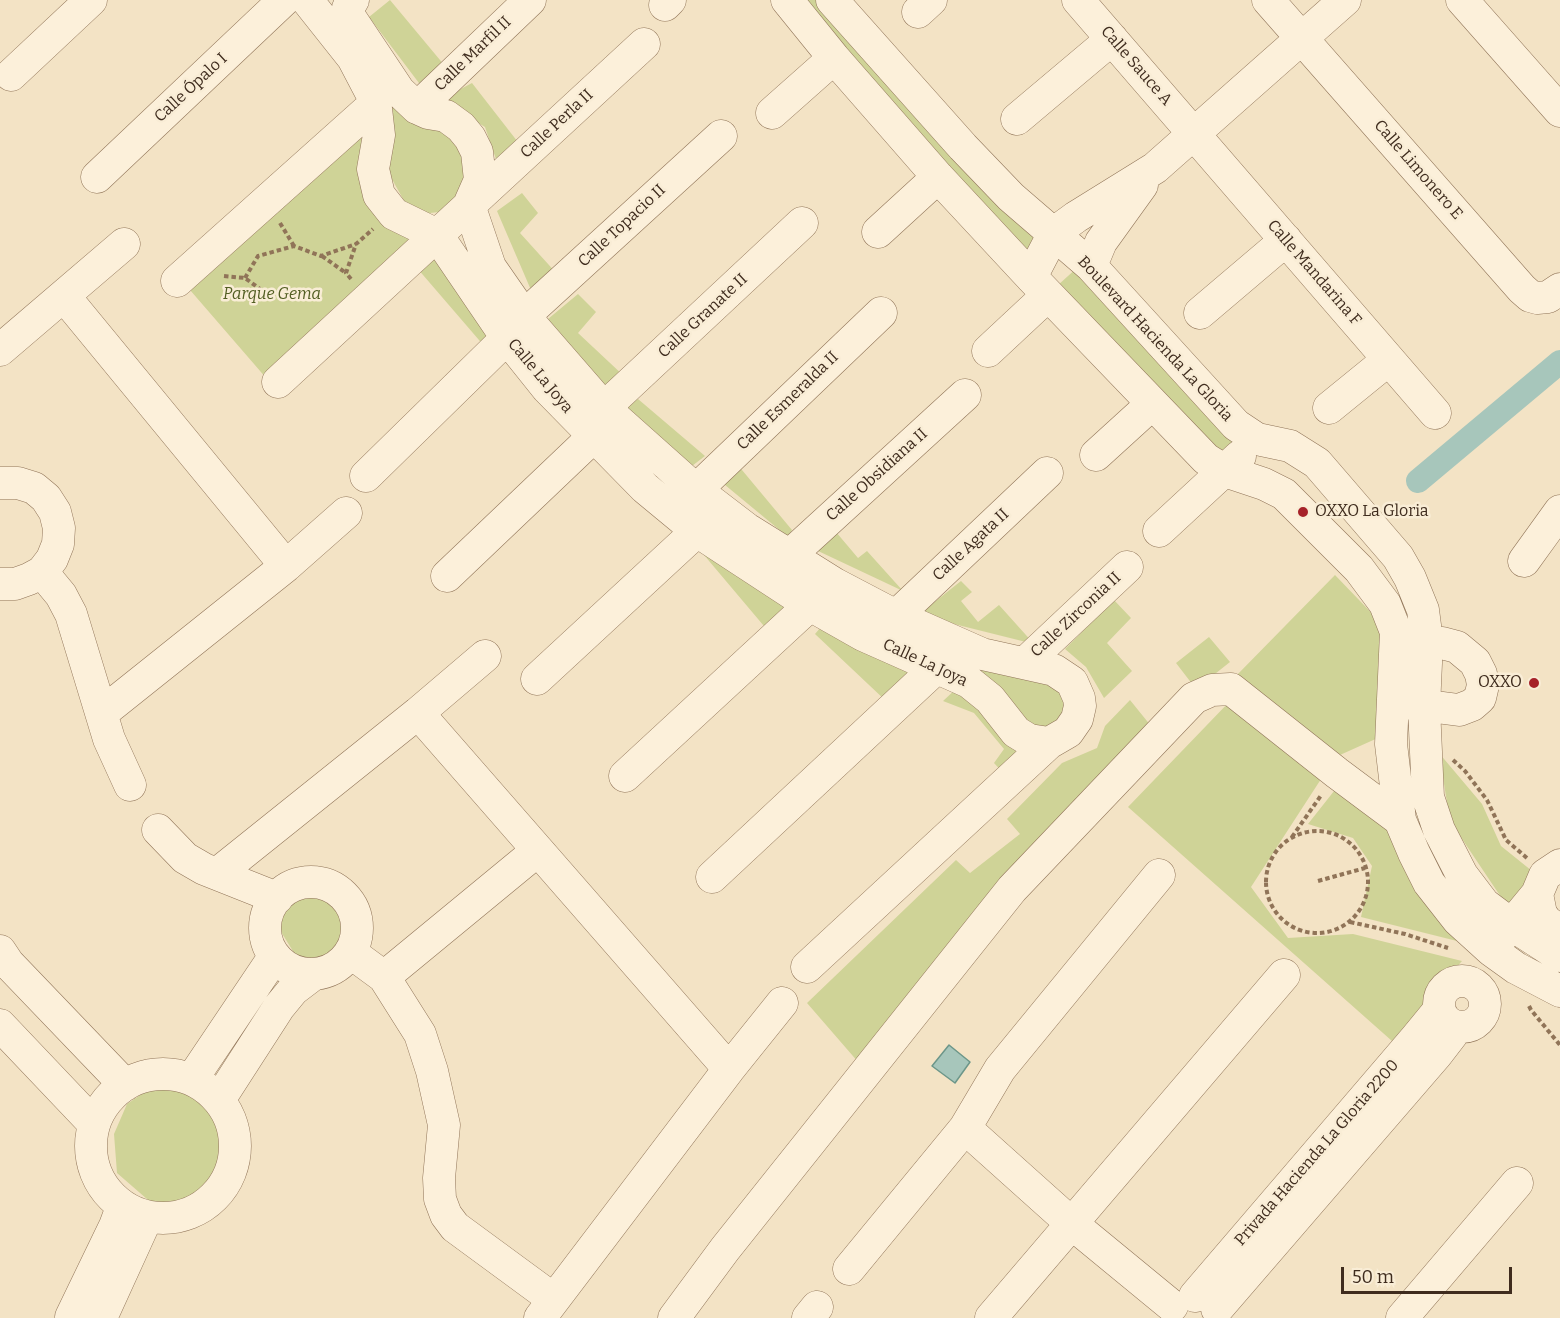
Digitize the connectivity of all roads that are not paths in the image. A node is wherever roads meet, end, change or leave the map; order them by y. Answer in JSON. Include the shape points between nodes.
{"nodes":[{"id":1,"x":92,"y":0,"type":"edge"},
{"id":2,"x":284,"y":0,"type":"edge"},
{"id":3,"x":307,"y":0,"type":"edge"},
{"id":4,"x":530,"y":0,"type":"edge"},
{"id":5,"x":787,"y":0,"type":"edge"},
{"id":6,"x":832,"y":0,"type":"edge"},
{"id":7,"x":1078,"y":0,"type":"edge"},
{"id":8,"x":1268,"y":0,"type":"edge"},
{"id":9,"x":1345,"y":0,"type":"edge"},
{"id":10,"x":1462,"y":0,"type":"edge"},
{"id":11,"x":351,"y":8,"type":"edge"},
{"id":12,"x":1302,"y":38,"type":"junction"},
{"id":13,"x":1112,"y":39,"type":"junction"},
{"id":14,"x":644,"y":44,"type":"dead end"},
{"id":15,"x":834,"y":58,"type":"junction"},
{"id":16,"x":12,"y":75,"type":"dead end"},
{"id":17,"x":376,"y":103,"type":"junction"},
{"id":18,"x":417,"y":108,"type":"junction"},
{"id":19,"x":1560,"y":111,"type":"edge"},
{"id":20,"x":772,"y":113,"type":"dead end"},
{"id":21,"x":1017,"y":119,"type":"dead end"},
{"id":22,"x":1194,"y":133,"type":"junction"},
{"id":23,"x":721,"y":136,"type":"dead end"},
{"id":24,"x":1155,"y":168,"type":"junction"},
{"id":25,"x":97,"y":177,"type":"dead end"},
{"id":26,"x":938,"y":177,"type":"junction"},
{"id":27,"x":470,"y":205,"type":"junction"},
{"id":28,"x":802,"y":223,"type":"dead end"},
{"id":29,"x":878,"y":232,"type":"dead end"},
{"id":30,"x":1054,"y":233,"type":"junction"},
{"id":31,"x":437,"y":235,"type":"junction"},
{"id":32,"x":1286,"y":240,"type":"junction"},
{"id":33,"x":124,"y":244,"type":"dead end"},
{"id":34,"x":1091,"y":266,"type":"junction"},
{"id":35,"x":479,"y":274,"type":"junction"},
{"id":36,"x":177,"y":280,"type":"dead end"},
{"id":37,"x":1040,"y":286,"type":"junction"},
{"id":38,"x":1549,"y":293,"type":"edge"},
{"id":39,"x":64,"y":296,"type":"junction"},
{"id":40,"x":881,"y":313,"type":"dead end"},
{"id":41,"x":1200,"y":313,"type":"dead end"},
{"id":42,"x":516,"y":327,"type":"junction"},
{"id":43,"x":0,"y":350,"type":"edge"},
{"id":44,"x":988,"y":351,"type":"dead end"},
{"id":45,"x":1388,"y":360,"type":"junction"},
{"id":46,"x":278,"y":382,"type":"dead end"},
{"id":47,"x":965,"y":395,"type":"dead end"},
{"id":48,"x":1152,"y":404,"type":"junction"},
{"id":49,"x":604,"y":408,"type":"junction"},
{"id":50,"x":1329,"y":408,"type":"dead end"},
{"id":51,"x":1435,"y":413,"type":"dead end"},
{"id":52,"x":594,"y":437,"type":"junction"},
{"id":53,"x":1257,"y":439,"type":"junction"},
{"id":54,"x":1096,"y":455,"type":"dead end"},
{"id":55,"x":1225,"y":471,"type":"junction"},
{"id":56,"x":1047,"y":473,"type":"dead end"},
{"id":57,"x":366,"y":476,"type":"dead end"},
{"id":58,"x":0,"y":483,"type":"edge"},
{"id":59,"x":696,"y":490,"type":"junction"},
{"id":60,"x":1560,"y":511,"type":"edge"},
{"id":61,"x":346,"y":513,"type":"dead end"},
{"id":62,"x":747,"y":529,"type":"junction"},
{"id":63,"x":697,"y":531,"type":"junction"},
{"id":64,"x":1159,"y":531,"type":"dead end"},
{"id":65,"x":729,"y":554,"type":"junction"},
{"id":66,"x":789,"y":556,"type":"junction"},
{"id":67,"x":1524,"y":561,"type":"dead end"},
{"id":68,"x":286,"y":566,"type":"junction"},
{"id":69,"x":1127,"y":567,"type":"dead end"},
{"id":70,"x":42,"y":572,"type":"junction"},
{"id":71,"x":447,"y":576,"type":"dead end"},
{"id":72,"x":0,"y":584,"type":"edge"},
{"id":73,"x":810,"y":605,"type":"junction"},
{"id":74,"x":896,"y":616,"type":"junction"},
{"id":75,"x":1396,"y":641,"type":"junction"},
{"id":76,"x":1427,"y":641,"type":"junction"},
{"id":77,"x":485,"y":656,"type":"dead end"},
{"id":78,"x":1025,"y":663,"type":"junction"},
{"id":79,"x":936,"y":668,"type":"junction"},
{"id":80,"x":537,"y":679,"type":"dead end"},
{"id":81,"x":1393,"y":701,"type":"junction"},
{"id":82,"x":102,"y":713,"type":"junction"},
{"id":83,"x":418,"y":713,"type":"junction"},
{"id":84,"x":1425,"y":721,"type":"junction"},
{"id":85,"x":1050,"y":743,"type":"junction"},
{"id":86,"x":625,"y":776,"type":"dead end"},
{"id":87,"x":130,"y":785,"type":"dead end"},
{"id":88,"x":1400,"y":820,"type":"junction"},
{"id":89,"x":158,"y":830,"type":"dead end"},
{"id":90,"x":537,"y":851,"type":"junction"},
{"id":91,"x":217,"y":874,"type":"junction"},
{"id":92,"x":1159,"y":875,"type":"dead end"},
{"id":93,"x":712,"y":877,"type":"dead end"},
{"id":94,"x":1547,"y":878,"type":"edge"},
{"id":95,"x":277,"y":898,"type":"junction"},
{"id":96,"x":1512,"y":925,"type":"junction"},
{"id":97,"x":1556,"y":942,"type":"edge"},
{"id":98,"x":1491,"y":950,"type":"junction"},
{"id":99,"x":0,"y":951,"type":"edge"},
{"id":100,"x":350,"y":952,"type":"junction"},
{"id":101,"x":274,"y":957,"type":"junction"},
{"id":102,"x":807,"y":967,"type":"dead end"},
{"id":103,"x":1516,"y":968,"type":"junction"},
{"id":104,"x":314,"y":974,"type":"junction"},
{"id":105,"x":1284,"y":975,"type":"dead end"},
{"id":106,"x":384,"y":977,"type":"junction"},
{"id":107,"x":1474,"y":987,"type":"junction"},
{"id":108,"x":1560,"y":991,"type":"edge"},
{"id":109,"x":782,"y":1003,"type":"dead end"},
{"id":110,"x":0,"y":1025,"type":"edge"},
{"id":111,"x":729,"y":1069,"type":"junction"},
{"id":112,"x":192,"y":1080,"type":"junction"},
{"id":113,"x":125,"y":1085,"type":"junction"},
{"id":114,"x":219,"y":1100,"type":"junction"},
{"id":115,"x":94,"y":1124,"type":"junction"},
{"id":116,"x":965,"y":1128,"type":"junction"},
{"id":117,"x":1516,"y":1183,"type":"dead end"},
{"id":118,"x":134,"y":1212,"type":"junction"},
{"id":119,"x":1071,"y":1223,"type":"junction"},
{"id":120,"x":849,"y":1269,"type":"dead end"},
{"id":121,"x":546,"y":1309,"type":"edge"},
{"id":122,"x":1194,"y":1309,"type":"edge"},
{"id":123,"x":79,"y":1318,"type":"edge"},
{"id":124,"x":674,"y":1318,"type":"edge"},
{"id":125,"x":991,"y":1318,"type":"edge"},
{"id":126,"x":1402,"y":1318,"type":"edge"}],
"edges":[{"from":1,"to":16,"type":"street"},
{"from":2,"to":25,"type":"street","name":"Calle Ópalo I"},
{"from":3,"to":17,"type":"street","name":"Calle La Joya","via":[[353,58]]},
{"from":4,"to":18,"type":"street","name":"Calle Marfil II"},
{"from":5,"to":15,"type":"street"},
{"from":6,"to":30,"type":"street","name":"Boulevard Hacienda La Gloria","via":[[963,147],[1011,197]]},
{"from":7,"to":13,"type":"street","name":"Calle Sauce A"},
{"from":8,"to":12,"type":"street","name":"Calle Limonero E"},
{"from":9,"to":12,"type":"street"},
{"from":10,"to":19,"type":"street"},
{"from":11,"to":18,"type":"street","via":[[399,91]]},
{"from":12,"to":22,"type":"street"},
{"from":12,"to":38,"type":"street","name":"Calle Limonero E","via":[[1522,290],[1530,296]]},
{"from":13,"to":21,"type":"street"},
{"from":13,"to":22,"type":"street","name":"Calle Sauce A"},
{"from":14,"to":27,"type":"street","name":"Calle Perla II"},
{"from":15,"to":20,"type":"street"},
{"from":15,"to":26,"type":"street"},
{"from":17,"to":31,"type":"street","name":"Calle La Joya","via":[[379,135],[373,169],[379,195],[394,213]]},
{"from":17,"to":36,"type":"street"},
{"from":18,"to":27,"type":"street","via":[[446,116],[470,138],[477,152],[480,180]]},
{"from":22,"to":24,"type":"street"},
{"from":22,"to":32,"type":"street","name":"Calle Mandarina F"},
{"from":23,"to":42,"type":"street","name":"Calle Topacio II"},
{"from":24,"to":30,"type":"street"},
{"from":24,"to":34,"type":"street","via":[[1113,222]]},
{"from":26,"to":29,"type":"street"},
{"from":26,"to":37,"type":"street"},
{"from":27,"to":31,"type":"street","name":"Calle Perla II"},
{"from":27,"to":35,"type":"street","name":"Calle La Joya"},
{"from":28,"to":49,"type":"street","name":"Calle Granate II"},
{"from":30,"to":34,"type":"street","name":"Boulevard Hacienda La Gloria"},
{"from":30,"to":37,"type":"street"},
{"from":31,"to":35,"type":"street","name":"Calle La Joya"},
{"from":31,"to":46,"type":"street","name":"Calle Perla II"},
{"from":32,"to":41,"type":"street"},
{"from":32,"to":45,"type":"street","name":"Calle Mandarina F"},
{"from":33,"to":39,"type":"street"},
{"from":34,"to":53,"type":"street","name":"Boulevard Hacienda La Gloria","via":[[1236,425]]},
{"from":35,"to":42,"type":"street","name":"Calle La Joya"},
{"from":37,"to":44,"type":"street"},
{"from":37,"to":48,"type":"street"},
{"from":39,"to":43,"type":"street"},
{"from":39,"to":68,"type":"street"},
{"from":40,"to":59,"type":"street","name":"Calle Esmeralda II"},
{"from":42,"to":49,"type":"street","name":"Calle La Joya"},
{"from":42,"to":52,"type":"street","name":"Calle La Joya","via":[[547,388]]},
{"from":42,"to":57,"type":"street","name":"Calle Topacio II"},
{"from":45,"to":50,"type":"street"},
{"from":45,"to":51,"type":"street","name":"Calle Mandarina F"},
{"from":47,"to":66,"type":"street","name":"Calle Obsidiana II"},
{"from":48,"to":54,"type":"street"},
{"from":48,"to":55,"type":"street","via":[[1206,459]]},
{"from":49,"to":59,"type":"street","name":"Calle La Joya"},
{"from":52,"to":63,"type":"street","name":"Calle La Joya","via":[[645,488]]},
{"from":52,"to":71,"type":"street"},
{"from":53,"to":55,"type":"street"},
{"from":53,"to":76,"type":"street","name":"Boulevard Hacienda La Gloria","via":[[1290,446],[1317,463],[1398,557],[1423,610]]},
{"from":55,"to":64,"type":"street"},
{"from":55,"to":75,"type":"street","via":[[1284,494],[1303,512],[1359,569],[1385,604]]},
{"from":56,"to":74,"type":"street","name":"Calle Agata II"},
{"from":58,"to":70,"type":"street","via":[[34,488],[55,512],[58,544]]},
{"from":59,"to":62,"type":"street","name":"Calle La Joya"},
{"from":60,"to":67,"type":"street"},
{"from":61,"to":68,"type":"street"},
{"from":62,"to":65,"type":"street"},
{"from":62,"to":66,"type":"street","name":"Calle La Joya"},
{"from":63,"to":65,"type":"street","name":"Calle La Joya"},
{"from":63,"to":80,"type":"street"},
{"from":65,"to":73,"type":"street","name":"Calle La Joya"},
{"from":66,"to":74,"type":"street","name":"Calle La Joya"},
{"from":68,"to":82,"type":"street"},
{"from":69,"to":78,"type":"street","name":"Calle Zirconia II"},
{"from":70,"to":72,"type":"street","via":[[15,584]]},
{"from":70,"to":82,"type":"street","via":[[71,614]]},
{"from":73,"to":79,"type":"street","name":"Calle La Joya","via":[[863,635]]},
{"from":73,"to":86,"type":"street"},
{"from":74,"to":78,"type":"street","name":"Calle La Joya","via":[[982,654]]},
{"from":75,"to":76,"type":"street"},
{"from":75,"to":81,"type":"street"},
{"from":76,"to":84,"type":"street","name":"Boulevard Hacienda La Gloria"},
{"from":76,"to":84,"type":"street","via":[[1457,647],[1468,654],[1482,674],[1483,685],[1480,698],[1472,705]]},
{"from":77,"to":83,"type":"street"},
{"from":78,"to":85,"type":"street","name":"Calle La Joya","via":[[1054,670],[1072,682],[1079,698],[1077,719],[1068,732]]},
{"from":79,"to":85,"type":"street","name":"Calle La Joya","via":[[969,682],[990,699],[1016,732],[1029,740]]},
{"from":79,"to":93,"type":"street"},
{"from":81,"to":84,"type":"street"},
{"from":81,"to":88,"type":"street","via":[[1391,744]]},
{"from":82,"to":87,"type":"street"},
{"from":83,"to":90,"type":"street"},
{"from":83,"to":91,"type":"street"},
{"from":84,"to":96,"type":"street","name":"Boulevard Hacienda La Gloria","via":[[1428,797],[1439,830],[1462,875],[1484,903]]},
{"from":85,"to":102,"type":"street"},
{"from":88,"to":98,"type":"street","via":[[1429,883],[1458,920]]},
{"from":88,"to":124,"type":"street","via":[[1231,689],[1212,690],[1194,698],[1012,889]]},
{"from":89,"to":91,"type":"street","via":[[185,858]]},
{"from":90,"to":106,"type":"street"},
{"from":90,"to":111,"type":"street"},
{"from":91,"to":95,"type":"street"},
{"from":92,"to":116,"type":"street","via":[[1000,1069]]},
{"from":94,"to":96,"type":"street"},
{"from":94,"to":97,"type":"street","via":[[1541,914]]},
{"from":95,"to":100,"type":"street","via":[[292,886],[312,881],[331,885],[346,897],[356,914],[357,933]]},
{"from":95,"to":101,"type":"street","via":[[268,911],[265,927]]},
{"from":96,"to":97,"type":"street","name":"Boulevard Hacienda La Gloria"},
{"from":96,"to":98,"type":"street"},
{"from":97,"to":103,"type":"street"},
{"from":98,"to":103,"type":"street"},
{"from":98,"to":107,"type":"street"},
{"from":99,"to":113,"type":"street"},
{"from":100,"to":104,"type":"street","via":[[334,967]]},
{"from":100,"to":106,"type":"street"},
{"from":101,"to":104,"type":"street","via":[[299,973]]},
{"from":101,"to":112,"type":"street"},
{"from":103,"to":107,"type":"street"},
{"from":103,"to":108,"type":"street"},
{"from":104,"to":114,"type":"street","via":[[292,990],[279,1007]]},
{"from":105,"to":119,"type":"street"},
{"from":106,"to":121,"type":"street","via":[[420,1034],[432,1071],[444,1125],[439,1178],[446,1215]]},
{"from":107,"to":122,"type":"street","name":"Privada Hacienda La Gloria 2200","via":[[1485,1002],[1481,1018],[1474,1024],[1448,1019],[1437,1054]]},
{"from":109,"to":111,"type":"street"},
{"from":110,"to":115,"type":"street"},
{"from":111,"to":121,"type":"street"},
{"from":112,"to":113,"type":"street","via":[[158,1074]]},
{"from":112,"to":114,"type":"street"},
{"from":113,"to":115,"type":"street","via":[[112,1095]]},
{"from":114,"to":118,"type":"street","via":[[231,1119],[236,1141],[234,1164],[225,1184],[210,1201],[191,1213],[169,1218]]},
{"from":115,"to":118,"type":"street","via":[[93,1164],[100,1183]]},
{"from":116,"to":119,"type":"street","name":"Privada Hacienda La Gloria 2200"},
{"from":116,"to":120,"type":"street"},
{"from":117,"to":126,"type":"street"},
{"from":118,"to":123,"type":"street","via":[[115,1226]]},
{"from":119,"to":122,"type":"street","name":"Privada Hacienda La Gloria 2200"},
{"from":119,"to":125,"type":"street"}]}
